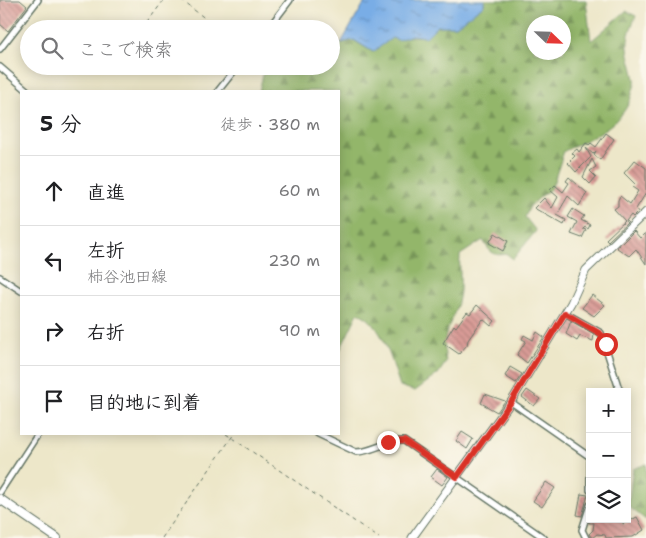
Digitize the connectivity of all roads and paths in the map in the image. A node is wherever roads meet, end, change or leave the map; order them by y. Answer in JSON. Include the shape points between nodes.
{"nodes":[{"id":1,"x":38,"y":0,"type":"edge"},
{"id":2,"x":164,"y":0,"type":"edge"},
{"id":3,"x":181,"y":0,"type":"edge"},
{"id":4,"x":290,"y":0,"type":"edge"},
{"id":5,"x":22,"y":20,"type":"edge"},
{"id":6,"x":149,"y":20,"type":"edge"},
{"id":7,"x":207,"y":20,"type":"edge"},
{"id":8,"x":275,"y":20,"type":"edge"},
{"id":9,"x":20,"y":23,"type":"edge"},
{"id":10,"x":0,"y":49,"type":"edge"},
{"id":11,"x":0,"y":66,"type":"edge"},
{"id":12,"x":231,"y":75,"type":"edge"},
{"id":13,"x":27,"y":90,"type":"edge"},
{"id":14,"x":219,"y":90,"type":"edge"},
{"id":15,"x":646,"y":212,"type":"edge"},
{"id":16,"x":0,"y":277,"type":"edge"},
{"id":17,"x":20,"y":290,"type":"edge"},
{"id":18,"x":565,"y":313,"type":"junction"},
{"id":19,"x":619,"y":388,"type":"edge"},
{"id":20,"x":511,"y":402,"type":"junction"},
{"id":21,"x":37,"y":435,"type":"edge"},
{"id":22,"x":227,"y":435,"type":"edge"},
{"id":23,"x":233,"y":435,"type":"edge"},
{"id":24,"x":320,"y":435,"type":"edge"},
{"id":25,"x":231,"y":438,"type":"junction"},
{"id":26,"x":586,"y":454,"type":"edge"},
{"id":27,"x":457,"y":477,"type":"junction"},
{"id":28,"x":0,"y":492,"type":"edge"},
{"id":29,"x":0,"y":499,"type":"edge"},
{"id":30,"x":586,"y":520,"type":"edge"},
{"id":31,"x":57,"y":538,"type":"edge"},
{"id":32,"x":162,"y":538,"type":"edge"},
{"id":33,"x":379,"y":538,"type":"edge"},
{"id":34,"x":412,"y":538,"type":"edge"},
{"id":35,"x":544,"y":538,"type":"edge"},
{"id":36,"x":586,"y":538,"type":"edge"}],
"edges":[{"from":1,"to":5,"type":"street"},
{"from":2,"to":6,"type":"path"},
{"from":3,"to":7,"type":"path"},
{"from":4,"to":8,"type":"street"},
{"from":9,"to":10,"type":"street"},
{"from":11,"to":13,"type":"street"},
{"from":12,"to":14,"type":"street"},
{"from":15,"to":18,"type":"main road","via":[[586,270]]},
{"from":16,"to":17,"type":"street"},
{"from":18,"to":19,"type":"street","via":[[601,334]]},
{"from":18,"to":20,"type":"main road"},
{"from":20,"to":26,"type":"street"},
{"from":20,"to":27,"type":"main road"},
{"from":21,"to":28,"type":"street"},
{"from":22,"to":25,"type":"path"},
{"from":23,"to":25,"type":"path"},
{"from":24,"to":27,"type":"street","via":[[356,452],[394,440],[404,441]]},
{"from":25,"to":32,"type":"path"},
{"from":25,"to":33,"type":"path"},
{"from":27,"to":34,"type":"main road"},
{"from":27,"to":35,"type":"street"},
{"from":29,"to":31,"type":"main road"},
{"from":30,"to":36,"type":"street","via":[[582,530]]}]}
